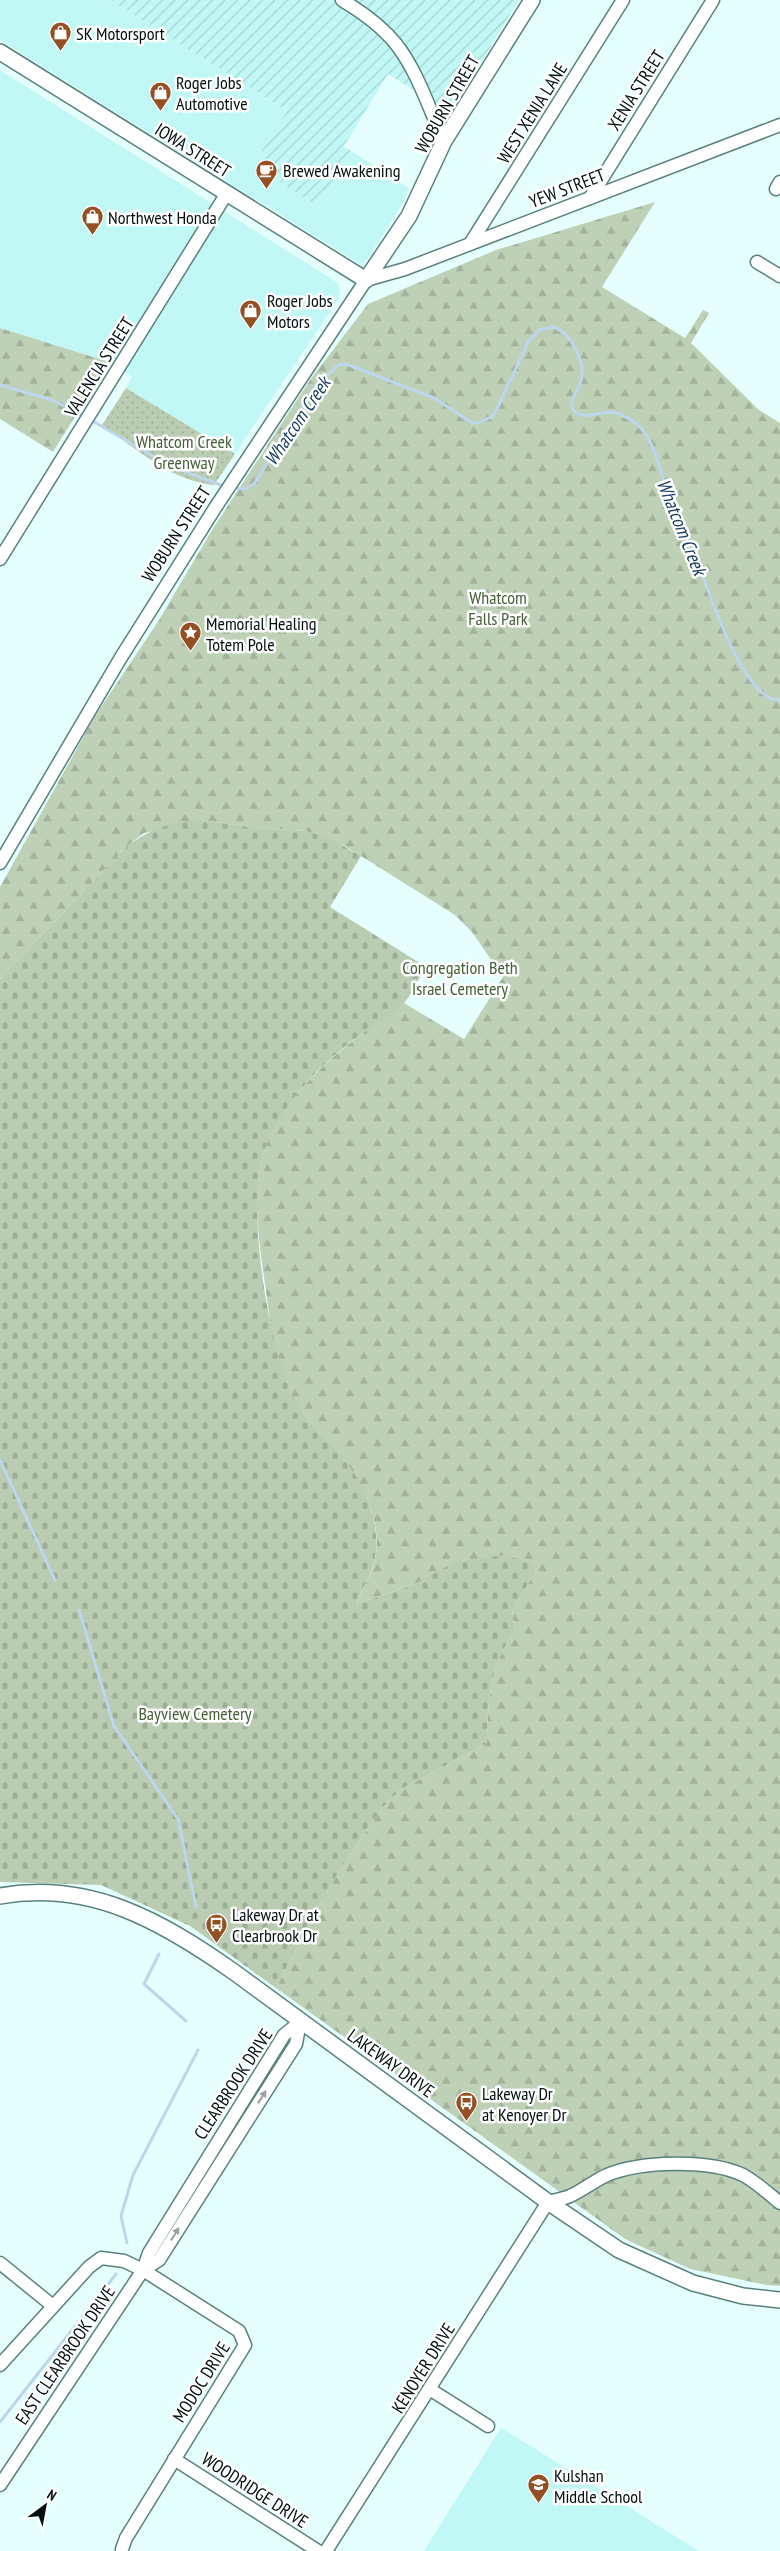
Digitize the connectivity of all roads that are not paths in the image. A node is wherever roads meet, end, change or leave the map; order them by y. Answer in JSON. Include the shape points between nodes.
{"nodes":[{"id":1,"x":342,"y":0,"type":"edge"},
{"id":2,"x":532,"y":0,"type":"edge"},
{"id":3,"x":623,"y":0,"type":"edge"},
{"id":4,"x":713,"y":0,"type":"edge"},
{"id":5,"x":0,"y":52,"type":"edge"},
{"id":6,"x":780,"y":125,"type":"edge"},
{"id":7,"x":444,"y":141,"type":"junction"},
{"id":8,"x":227,"y":193,"type":"junction"},
{"id":9,"x":590,"y":198,"type":"junction"},
{"id":10,"x":470,"y":244,"type":"junction"},
{"id":11,"x":757,"y":262,"type":"dead end"},
{"id":12,"x":780,"y":276,"type":"edge"},
{"id":13,"x":366,"y":280,"type":"junction"},
{"id":14,"x":0,"y":560,"type":"edge"},
{"id":15,"x":0,"y":863,"type":"edge"},
{"id":16,"x":0,"y":1896,"type":"edge"},
{"id":17,"x":300,"y":2022,"type":"junction"},
{"id":18,"x":548,"y":2202,"type":"junction"},
{"id":19,"x":780,"y":2203,"type":"edge"},
{"id":20,"x":0,"y":2263,"type":"edge"},
{"id":21,"x":143,"y":2270,"type":"junction"},
{"id":22,"x":780,"y":2300,"type":"edge"},
{"id":23,"x":52,"y":2306,"type":"junction"},
{"id":24,"x":0,"y":2365,"type":"edge"},
{"id":25,"x":431,"y":2390,"type":"junction"},
{"id":26,"x":488,"y":2426,"type":"dead end"},
{"id":27,"x":174,"y":2459,"type":"junction"},
{"id":28,"x":0,"y":2485,"type":"edge"},
{"id":29,"x":122,"y":2549,"type":"dead end"},
{"id":30,"x":318,"y":2551,"type":"edge"},
{"id":31,"x":326,"y":2551,"type":"edge"}],
"edges":[{"from":1,"to":7,"type":"street","via":[[373,21],[396,44],[414,73]]},
{"from":2,"to":7,"type":"main road","name":"WOBURN STREET"},
{"from":3,"to":10,"type":"street","name":"WEST XENIA LANE"},
{"from":4,"to":9,"type":"street","name":"XENIA STREET"},
{"from":5,"to":8,"type":"main road","name":"IOWA STREET"},
{"from":6,"to":9,"type":"street","name":"YEW STREET"},
{"from":7,"to":13,"type":"main road","name":"WOBURN STREET","via":[[409,216]]},
{"from":8,"to":13,"type":"main road","name":"IOWA STREET"},
{"from":8,"to":14,"type":"street","name":"VALENCIA STREET"},
{"from":9,"to":10,"type":"street","name":"YEW STREET"},
{"from":10,"to":13,"type":"street","name":"YEW STREET"},
{"from":11,"to":12,"type":"street"},
{"from":13,"to":15,"type":"street","name":"WOBURN STREET","via":[[215,508],[86,713]]},
{"from":16,"to":17,"type":"main road","name":"LAKEWAY DRIVE","via":[[54,1894],[92,1898],[150,1919],[193,1943]]},
{"from":17,"to":18,"type":"main road","name":"LAKEWAY DRIVE"},
{"from":17,"to":21,"type":"street","name":"CLEARBROOK DRIVE","via":[[284,2035],[213,2146],[149,2253]]},
{"from":18,"to":19,"type":"street","via":[[570,2196],[619,2171],[675,2165],[736,2172]]},
{"from":18,"to":22,"type":"main road","name":"LAKEWAY DRIVE","via":[[619,2250],[693,2284],[743,2296]]},
{"from":18,"to":25,"type":"street","name":"KENOYER DRIVE"},
{"from":20,"to":23,"type":"street"},
{"from":21,"to":23,"type":"street","via":[[116,2258],[101,2258]]},
{"from":21,"to":27,"type":"street","name":"MODOC DRIVE","via":[[239,2331],[245,2345]]},
{"from":21,"to":28,"type":"street","name":"EAST CLEARBROOK DRIVE"},
{"from":23,"to":24,"type":"street"},
{"from":25,"to":26,"type":"street"},
{"from":25,"to":31,"type":"street","name":"KENOYER DRIVE"},
{"from":27,"to":29,"type":"street","name":"MODOC DRIVE"},
{"from":27,"to":30,"type":"street","name":"WOODRIDGE DRIVE"}]}
